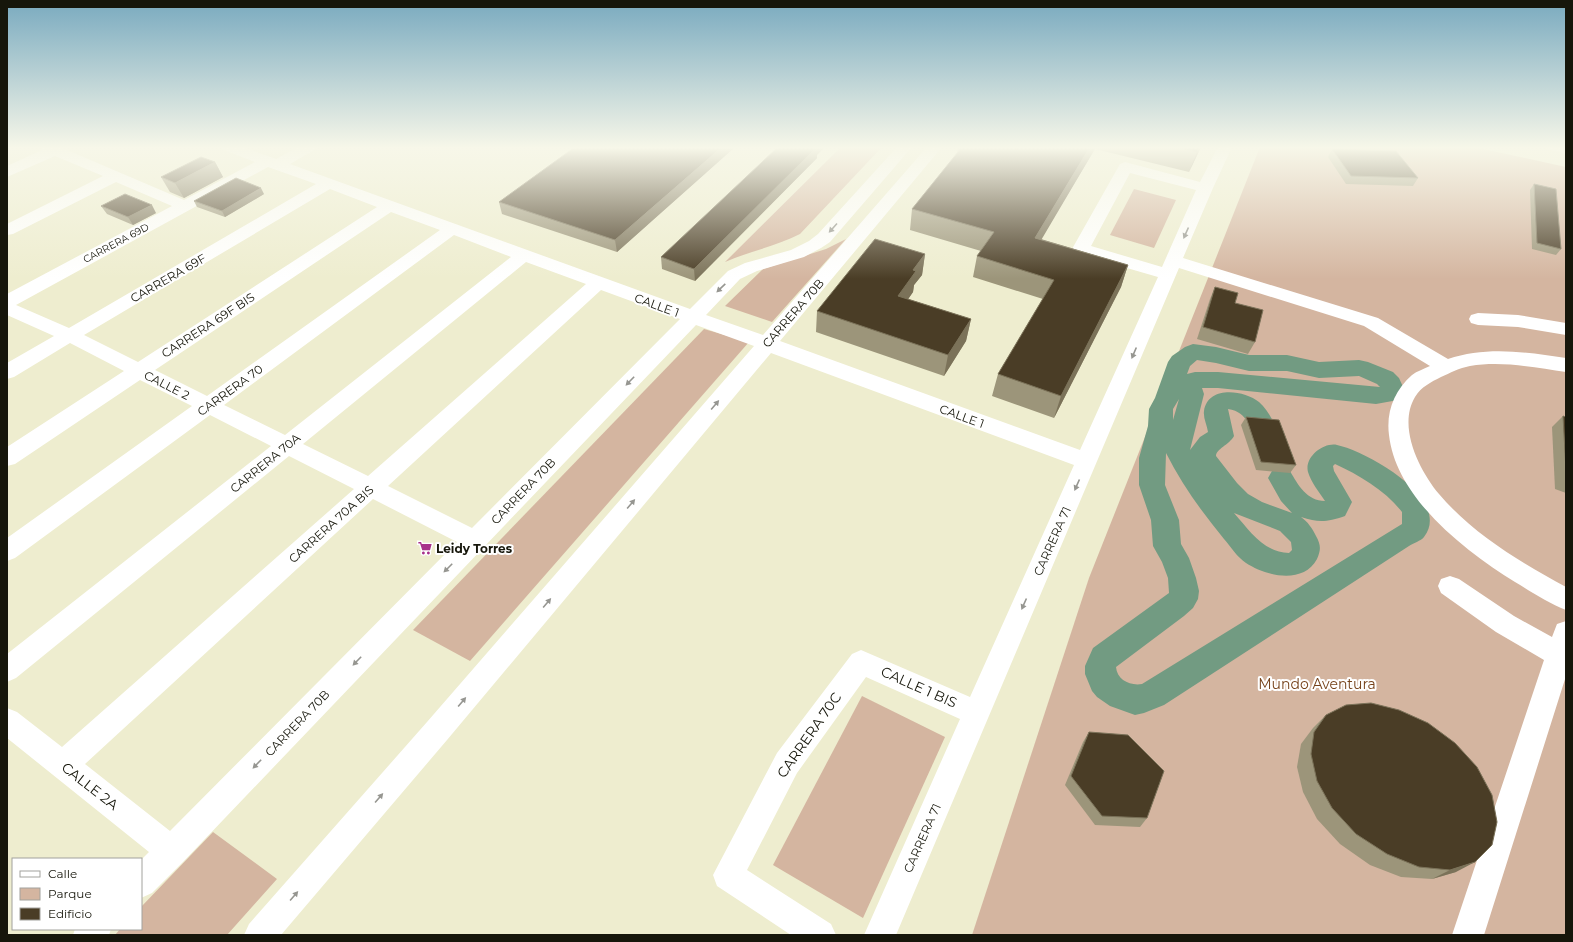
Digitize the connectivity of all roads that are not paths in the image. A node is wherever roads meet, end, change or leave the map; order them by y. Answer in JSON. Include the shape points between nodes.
{"nodes":[{"id":1,"x":86,"y":191,"type":"edge"},
{"id":2,"x":150,"y":191,"type":"edge"},
{"id":3,"x":215,"y":191,"type":"edge"},
{"id":4,"x":316,"y":191,"type":"edge"},
{"id":5,"x":347,"y":191,"type":"edge"},
{"id":6,"x":866,"y":191,"type":"edge"},
{"id":7,"x":897,"y":191,"type":"edge"},
{"id":8,"x":1113,"y":191,"type":"edge"},
{"id":9,"x":1204,"y":191,"type":"edge"},
{"id":10,"x":185,"y":206,"type":"junction"},
{"id":11,"x":389,"y":206,"type":"junction"},
{"id":12,"x":452,"y":229,"type":"junction"},
{"id":13,"x":7,"y":230,"type":"edge"},
{"id":14,"x":524,"y":256,"type":"junction"},
{"id":15,"x":1171,"y":267,"type":"junction"},
{"id":16,"x":598,"y":283,"type":"junction"},
{"id":17,"x":7,"y":302,"type":"edge"},
{"id":18,"x":7,"y":308,"type":"edge"},
{"id":19,"x":692,"y":317,"type":"junction"},
{"id":20,"x":1478,"y":319,"type":"dead end"},
{"id":21,"x":1566,"y":329,"type":"edge"},
{"id":22,"x":69,"y":335,"type":"junction"},
{"id":23,"x":766,"y":344,"type":"junction"},
{"id":24,"x":1566,"y":365,"type":"edge"},
{"id":25,"x":1445,"y":366,"type":"junction"},
{"id":26,"x":139,"y":371,"type":"junction"},
{"id":27,"x":7,"y":372,"type":"edge"},
{"id":28,"x":207,"y":406,"type":"junction"},
{"id":29,"x":286,"y":446,"type":"junction"},
{"id":30,"x":7,"y":458,"type":"edge"},
{"id":31,"x":1087,"y":461,"type":"junction"},
{"id":32,"x":372,"y":487,"type":"junction"},
{"id":33,"x":476,"y":540,"type":"junction"},
{"id":34,"x":7,"y":550,"type":"edge"},
{"id":35,"x":1450,"y":586,"type":"dead end"},
{"id":36,"x":1566,"y":599,"type":"edge"},
{"id":37,"x":1564,"y":649,"type":"edge"},
{"id":38,"x":861,"y":662,"type":"joint"},
{"id":39,"x":7,"y":670,"type":"edge"},
{"id":40,"x":977,"y":713,"type":"junction"},
{"id":41,"x":7,"y":721,"type":"edge"},
{"id":42,"x":63,"y":765,"type":"junction"},
{"id":43,"x":172,"y":851,"type":"junction"},
{"id":44,"x":142,"y":881,"type":"edge"},
{"id":45,"x":260,"y":935,"type":"edge"},
{"id":46,"x":820,"y":935,"type":"edge"},
{"id":47,"x":880,"y":935,"type":"edge"},
{"id":48,"x":1468,"y":935,"type":"edge"}],
"edges":[{"from":1,"to":13,"type":"street"},
{"from":2,"to":10,"type":"street"},
{"from":3,"to":10,"type":"street","name":"CARRERA 69D"},
{"from":4,"to":22,"type":"street","name":"CARRERA 69F"},
{"from":5,"to":11,"type":"street","name":"CALLE 1"},
{"from":6,"to":19,"type":"street","name":"CARRERA 70B","one_way":true,"via":[[814,247],[750,267],[734,276]]},
{"from":7,"to":23,"type":"street","name":"CARRERA 70B"},
{"from":8,"to":15,"type":"street","via":[[1083,246]]},
{"from":9,"to":15,"type":"street","name":"CARRERA 71","one_way":true},
{"from":10,"to":17,"type":"street","name":"CARRERA 69D"},
{"from":11,"to":12,"type":"street","name":"CALLE 1"},
{"from":11,"to":26,"type":"street","name":"CARRERA 69F BIS"},
{"from":12,"to":14,"type":"street","name":"CALLE 1"},
{"from":12,"to":28,"type":"street","name":"CARRERA 70"},
{"from":14,"to":16,"type":"street","name":"CALLE 1"},
{"from":14,"to":29,"type":"street","name":"CARRERA 70A"},
{"from":15,"to":25,"type":"street","via":[[1339,311],[1371,322]]},
{"from":15,"to":31,"type":"street","name":"CARRERA 71","one_way":true},
{"from":16,"to":19,"type":"street","name":"CALLE 1"},
{"from":16,"to":32,"type":"street","name":"CARRERA 70A BIS"},
{"from":18,"to":22,"type":"street","name":"CALLE 2"},
{"from":19,"to":23,"type":"street","name":"CALLE 1"},
{"from":19,"to":33,"type":"street","name":"CARRERA 70B","one_way":true},
{"from":20,"to":21,"type":"street","via":[[1518,321]]},
{"from":22,"to":26,"type":"street","name":"CALLE 2"},
{"from":22,"to":27,"type":"street","name":"CARRERA 69F"},
{"from":23,"to":31,"type":"street","name":"CALLE 1"},
{"from":45,"to":23,"type":"street","name":"CARRERA 70B","one_way":true},
{"from":24,"to":25,"type":"street","via":[[1516,358],[1494,358]]},
{"from":25,"to":36,"type":"street","via":[[1419,380],[1407,394],[1399,410],[1398,430],[1403,452],[1414,475],[1456,526],[1486,551],[1522,575]]},
{"from":26,"to":28,"type":"street","name":"CALLE 2"},
{"from":26,"to":30,"type":"street","name":"CARRERA 69F BIS"},
{"from":28,"to":29,"type":"street","name":"CALLE 2"},
{"from":28,"to":34,"type":"street","name":"CARRERA 70"},
{"from":29,"to":32,"type":"street","name":"CALLE 2"},
{"from":29,"to":39,"type":"street","name":"CARRERA 70A"},
{"from":31,"to":40,"type":"street","name":"CARRERA 71","one_way":true},
{"from":32,"to":33,"type":"street","name":"CALLE 2"},
{"from":32,"to":42,"type":"street","name":"CARRERA 70A BIS"},
{"from":33,"to":43,"type":"street","name":"CARRERA 70B","one_way":true},
{"from":35,"to":37,"type":"street","via":[[1505,624]]},
{"from":37,"to":48,"type":"street"},
{"from":38,"to":40,"type":"street","name":"CALLE 1 BIS"},
{"from":38,"to":46,"type":"street","name":"CARRERA 70C","via":[[787,763],[728,875]]},
{"from":40,"to":47,"type":"street","name":"CARRERA 71"},
{"from":41,"to":42,"type":"street","name":"CALLE 2A"},
{"from":42,"to":43,"type":"street","name":"CALLE 2A"},
{"from":43,"to":44,"type":"street","name":"CARRERA 70B"}]}
